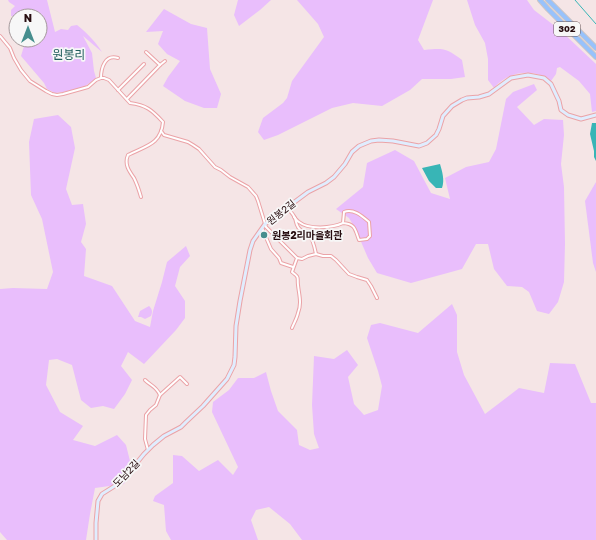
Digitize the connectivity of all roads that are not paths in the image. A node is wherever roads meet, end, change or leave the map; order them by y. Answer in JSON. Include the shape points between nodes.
{"nodes":[{"id":1,"x":540,"y":0,"type":"edge"},
{"id":2,"x":548,"y":0,"type":"edge"},
{"id":3,"x":0,"y":36,"type":"edge"},
{"id":4,"x":596,"y":48,"type":"edge"},
{"id":5,"x":146,"y":52,"type":"dead end"},
{"id":6,"x":596,"y":57,"type":"edge"},
{"id":7,"x":118,"y":58,"type":"dead end"},
{"id":8,"x":165,"y":61,"type":"dead end"},
{"id":9,"x":144,"y":64,"type":"dead end"},
{"id":10,"x":160,"y":65,"type":"junction"},
{"id":11,"x":102,"y":78,"type":"junction"},
{"id":12,"x":118,"y":90,"type":"junction"},
{"id":13,"x":127,"y":99,"type":"junction"},
{"id":14,"x":596,"y":115,"type":"edge"},
{"id":15,"x":161,"y":130,"type":"junction"},
{"id":16,"x":141,"y":196,"type":"dead end"},
{"id":17,"x":287,"y":207,"type":"junction"},
{"id":18,"x":294,"y":217,"type":"junction"},
{"id":19,"x":343,"y":223,"type":"junction"},
{"id":20,"x":264,"y":224,"type":"junction"},
{"id":21,"x":262,"y":228,"type":"junction"},
{"id":22,"x":316,"y":254,"type":"junction"},
{"id":23,"x":296,"y":258,"type":"junction"},
{"id":24,"x":293,"y":267,"type":"junction"},
{"id":25,"x":377,"y":298,"type":"dead end"},
{"id":26,"x":292,"y":328,"type":"dead end"},
{"id":27,"x":146,"y":380,"type":"dead end"},
{"id":28,"x":186,"y":384,"type":"dead end"},
{"id":29,"x":160,"y":395,"type":"junction"},
{"id":30,"x":148,"y":450,"type":"junction"},
{"id":31,"x":96,"y":540,"type":"edge"}],
"edges":[{"from":1,"to":6,"type":"highway","number":"302"},
{"from":2,"to":4,"type":"highway","number":"302"},
{"from":3,"to":11,"type":"street","via":[[10,48],[16,64],[30,81],[52,94],[64,94],[88,87]]},
{"from":5,"to":10,"type":"street"},
{"from":7,"to":11,"type":"street","via":[[112,57],[107,60],[102,68]]},
{"from":8,"to":10,"type":"street"},
{"from":9,"to":12,"type":"street"},
{"from":10,"to":13,"type":"street"},
{"from":11,"to":12,"type":"street","via":[[109,80]]},
{"from":12,"to":13,"type":"street"},
{"from":13,"to":15,"type":"street","via":[[130,103],[147,107],[163,122]]},
{"from":14,"to":17,"type":"main road","name":"원봉2길","via":[[581,119],[568,115],[561,110],[551,84],[544,78],[511,78],[493,92],[467,98],[452,106],[443,116],[434,137],[427,142],[420,145],[378,140],[359,146],[352,152],[340,172]]},
{"from":15,"to":16,"type":"street","via":[[157,139],[150,145],[127,157],[128,171]]},
{"from":15,"to":20,"type":"street","via":[[164,135],[193,145],[215,167],[248,187],[256,196]]},
{"from":17,"to":18,"type":"street"},
{"from":17,"to":20,"type":"main road","name":"원봉2길"},
{"from":18,"to":19,"type":"street","via":[[299,222],[315,227],[337,226]]},
{"from":18,"to":22,"type":"street","via":[[297,227],[310,235]]},
{"from":19,"to":19,"type":"street","via":[[344,212],[355,212],[369,222],[370,236],[359,240],[356,228]]},
{"from":20,"to":21,"type":"main road","name":"원봉2길"},
{"from":20,"to":23,"type":"street"},
{"from":21,"to":24,"type":"street","via":[[281,263]]},
{"from":21,"to":30,"type":"main road","name":"원봉2길","via":[[253,241],[248,259],[236,326],[234,365],[224,382],[203,406]]},
{"from":22,"to":23,"type":"street","via":[[302,259]]},
{"from":22,"to":25,"type":"street","via":[[331,256],[349,274],[367,280]]},
{"from":23,"to":24,"type":"street"},
{"from":24,"to":26,"type":"street","via":[[292,272],[298,279],[300,304]]},
{"from":27,"to":29,"type":"street","via":[[154,385]]},
{"from":28,"to":29,"type":"street","via":[[180,377]]},
{"from":29,"to":30,"type":"street","via":[[156,405],[146,415],[145,439]]},
{"from":30,"to":31,"type":"main road","name":"도남2길","via":[[120,482],[100,497],[96,512]]}]}
